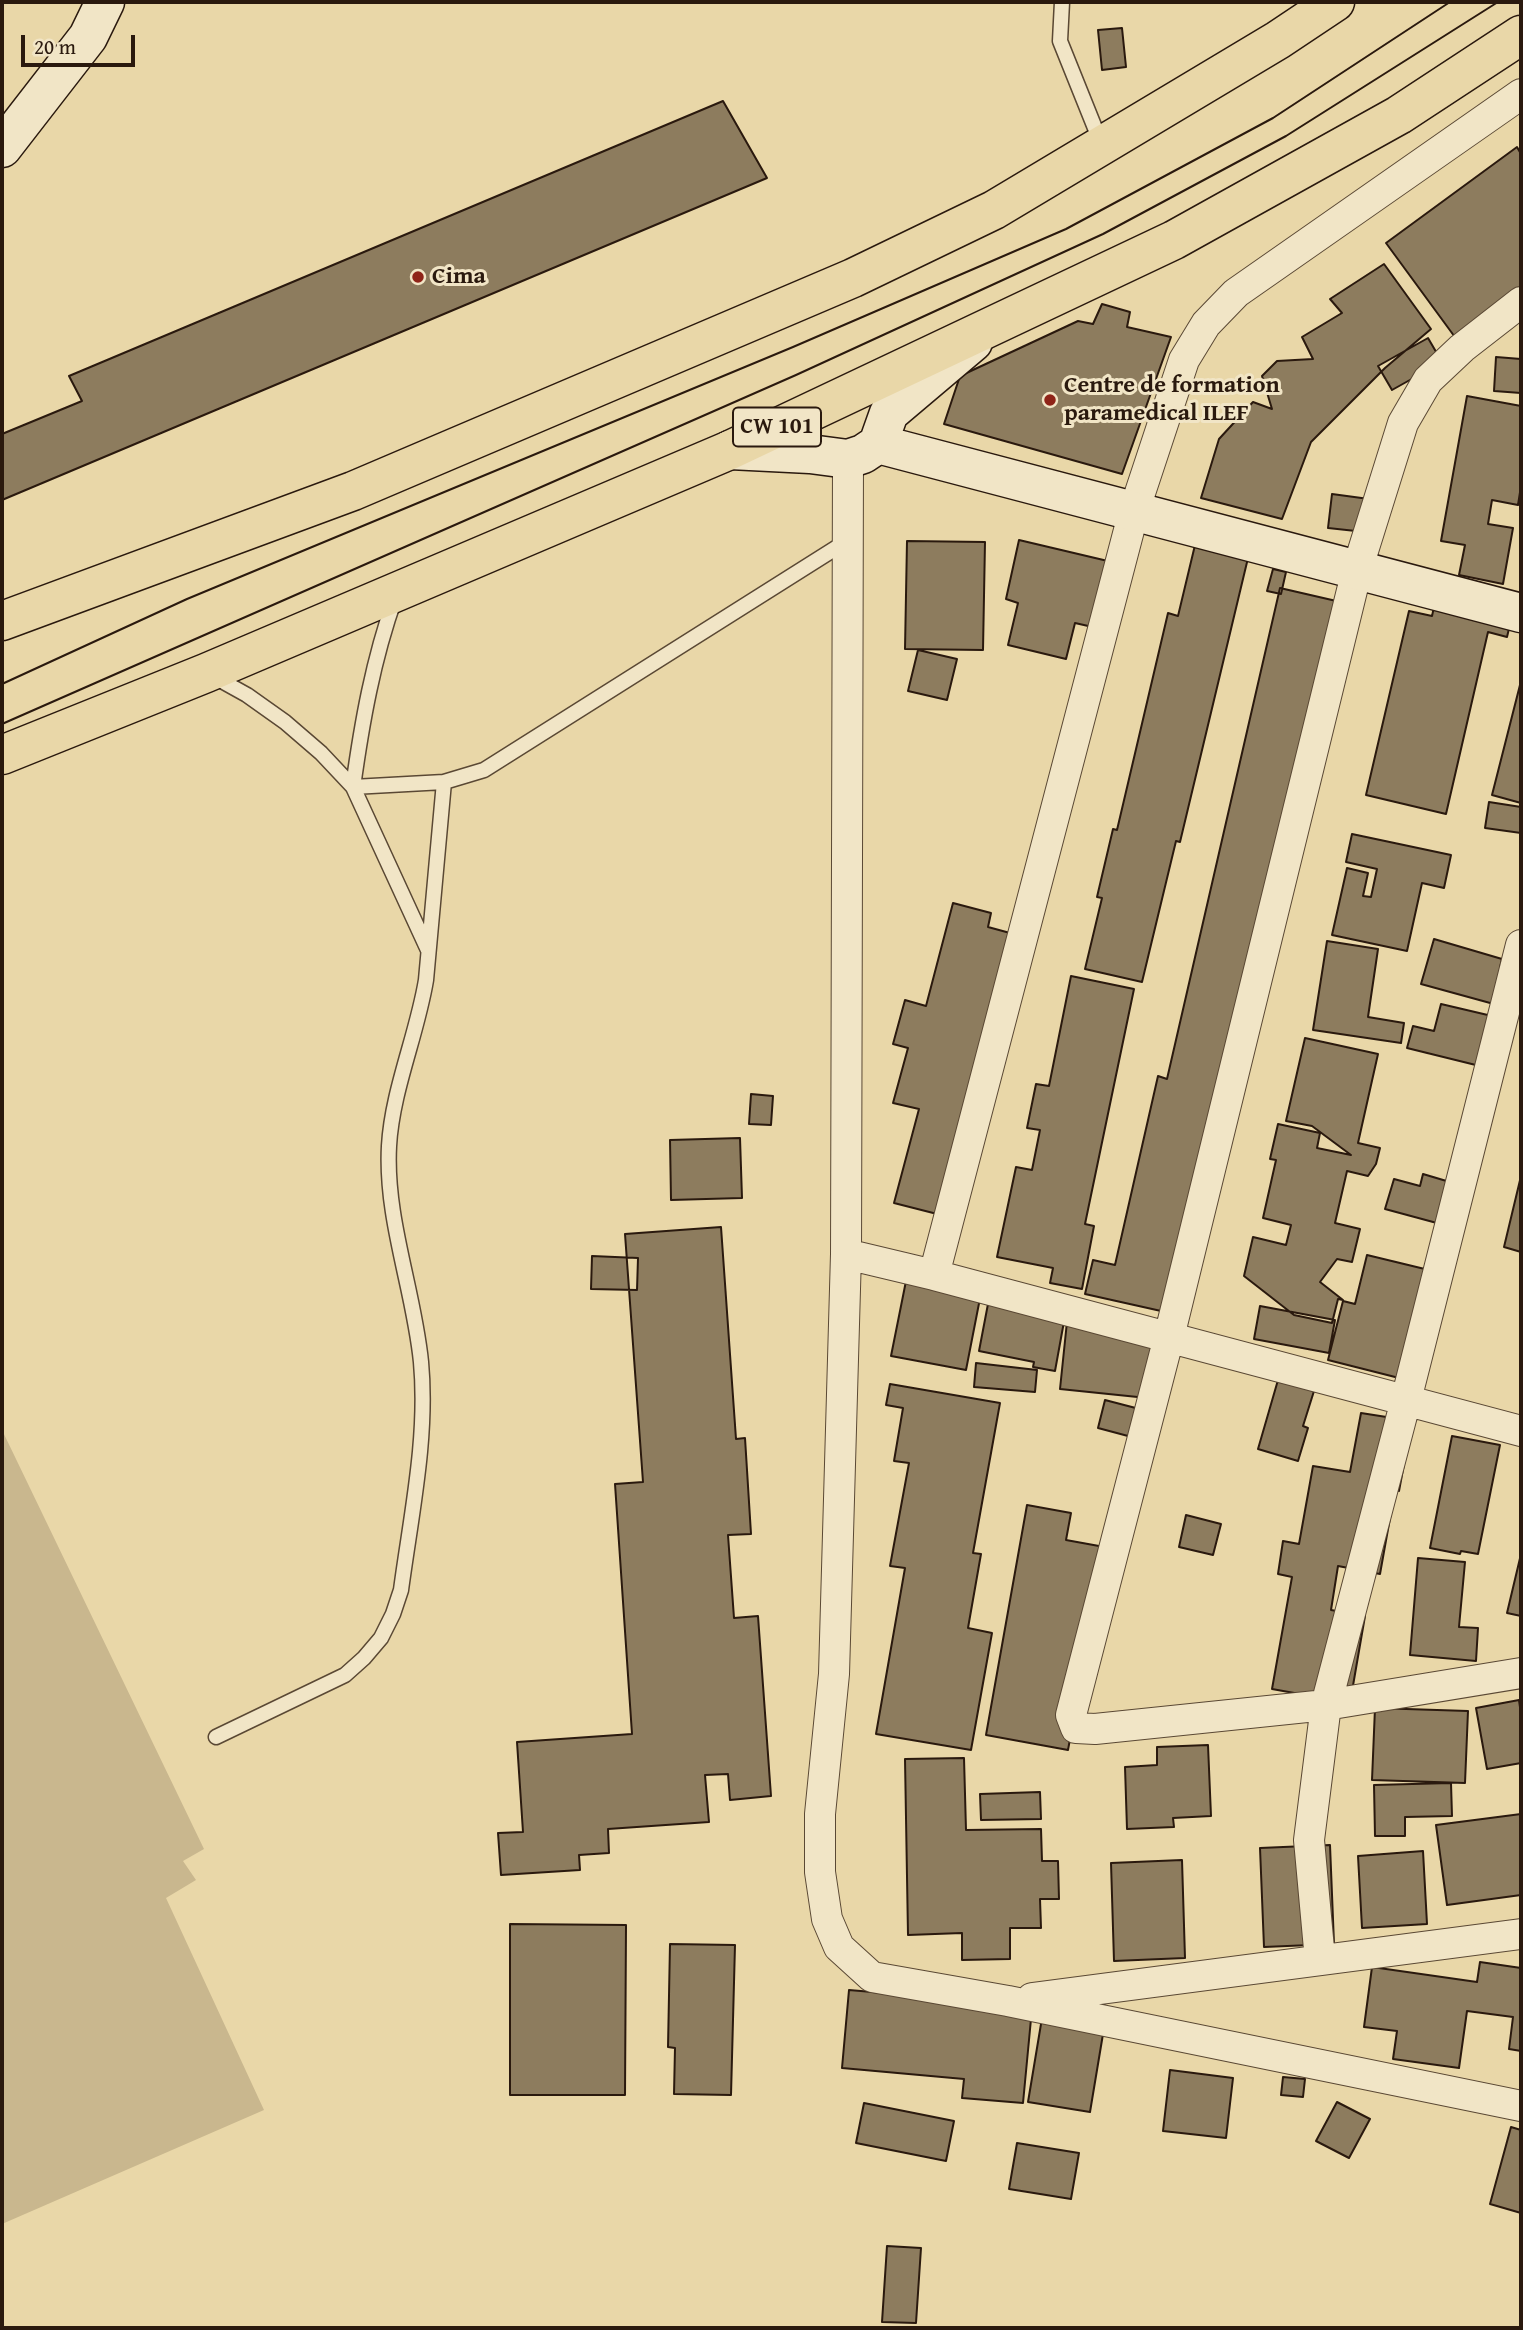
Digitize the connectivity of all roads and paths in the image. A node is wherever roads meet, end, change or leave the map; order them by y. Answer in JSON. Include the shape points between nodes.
{"nodes":[{"id":1,"x":105,"y":2,"type":"edge"},
{"id":2,"x":1062,"y":2,"type":"edge"},
{"id":3,"x":1335,"y":2,"type":"edge"},
{"id":4,"x":1521,"y":35,"type":"edge"},
{"id":5,"x":1521,"y":94,"type":"edge"},
{"id":6,"x":1102,"y":146,"type":"junction"},
{"id":7,"x":2,"y":148,"type":"edge"},
{"id":8,"x":1521,"y":302,"type":"edge"},
{"id":9,"x":993,"y":325,"type":"junction"},
{"id":10,"x":730,"y":450,"type":"junction"},
{"id":11,"x":863,"y":452,"type":"junction"},
{"id":12,"x":1134,"y":511,"type":"junction"},
{"id":13,"x":847,"y":541,"type":"junction"},
{"id":14,"x":1357,"y":570,"type":"junction"},
{"id":15,"x":397,"y":591,"type":"junction"},
{"id":16,"x":1521,"y":613,"type":"edge"},
{"id":17,"x":2,"y":621,"type":"edge"},
{"id":18,"x":206,"y":673,"type":"junction"},
{"id":19,"x":2,"y":755,"type":"edge"},
{"id":20,"x":444,"y":782,"type":"junction"},
{"id":21,"x":353,"y":787,"type":"junction"},
{"id":22,"x":1521,"y":945,"type":"edge"},
{"id":23,"x":429,"y":951,"type":"junction"},
{"id":24,"x":846,"y":1254,"type":"junction"},
{"id":25,"x":934,"y":1275,"type":"junction"},
{"id":26,"x":1169,"y":1337,"type":"junction"},
{"id":27,"x":1406,"y":1400,"type":"junction"},
{"id":28,"x":1521,"y":1431,"type":"edge"},
{"id":29,"x":1521,"y":1673,"type":"edge"},
{"id":30,"x":1326,"y":1705,"type":"junction"},
{"id":31,"x":216,"y":1737,"type":"dead end"},
{"id":32,"x":1521,"y":1934,"type":"edge"},
{"id":33,"x":1320,"y":1960,"type":"junction"},
{"id":34,"x":1008,"y":2001,"type":"junction"},
{"id":35,"x":1521,"y":2106,"type":"edge"}],
"edges":[{"from":1,"to":7,"type":"street","via":[[88,37]]},
{"from":2,"to":6,"type":"lane","via":[[1060,41]]},
{"from":3,"to":6,"type":"main road"},
{"from":4,"to":9,"type":"main road","number":"CW 101","via":[[1399,115],[1283,181],[1174,240]]},
{"from":5,"to":12,"type":"street","via":[[1236,293],[1206,324],[1184,360]]},
{"from":6,"to":17,"type":"main road","via":[[994,210],[841,284],[353,491]]},
{"from":8,"to":14,"type":"street","via":[[1428,380],[1403,423]]},
{"from":9,"to":10,"type":"main road","number":"CW 101"},
{"from":9,"to":11,"type":"street","via":[[889,413]]},
{"from":10,"to":11,"type":"street"},
{"from":10,"to":15,"type":"main road","number":"CW 101"},
{"from":11,"to":12,"type":"street"},
{"from":11,"to":13,"type":"street"},
{"from":12,"to":14,"type":"street"},
{"from":12,"to":25,"type":"street"},
{"from":13,"to":20,"type":"lane","via":[[502,760]]},
{"from":13,"to":24,"type":"street"},
{"from":14,"to":16,"type":"street"},
{"from":14,"to":26,"type":"street"},
{"from":15,"to":18,"type":"main road","number":"CW 101"},
{"from":15,"to":21,"type":"lane","via":[[369,686]]},
{"from":18,"to":19,"type":"main road","number":"CW 101"},
{"from":18,"to":21,"type":"lane","via":[[285,722]]},
{"from":20,"to":21,"type":"lane"},
{"from":20,"to":23,"type":"lane"},
{"from":21,"to":23,"type":"lane"},
{"from":22,"to":27,"type":"street"},
{"from":23,"to":31,"type":"lane","via":[[422,1009],[389,1145],[393,1210],[418,1331],[423,1399],[401,1590],[381,1638],[345,1675]]},
{"from":24,"to":25,"type":"street"},
{"from":24,"to":34,"type":"street","via":[[834,1674],[820,1814],[820,1871],[827,1919],[839,1947],[872,1977]]},
{"from":25,"to":26,"type":"street"},
{"from":26,"to":27,"type":"street"},
{"from":26,"to":30,"type":"street","via":[[1076,1690],[1071,1715],[1076,1728]]},
{"from":27,"to":28,"type":"street"},
{"from":27,"to":30,"type":"street"},
{"from":29,"to":30,"type":"street"},
{"from":30,"to":33,"type":"street","via":[[1309,1840]]},
{"from":32,"to":33,"type":"street"},
{"from":33,"to":34,"type":"street"},
{"from":34,"to":35,"type":"street"}]}
